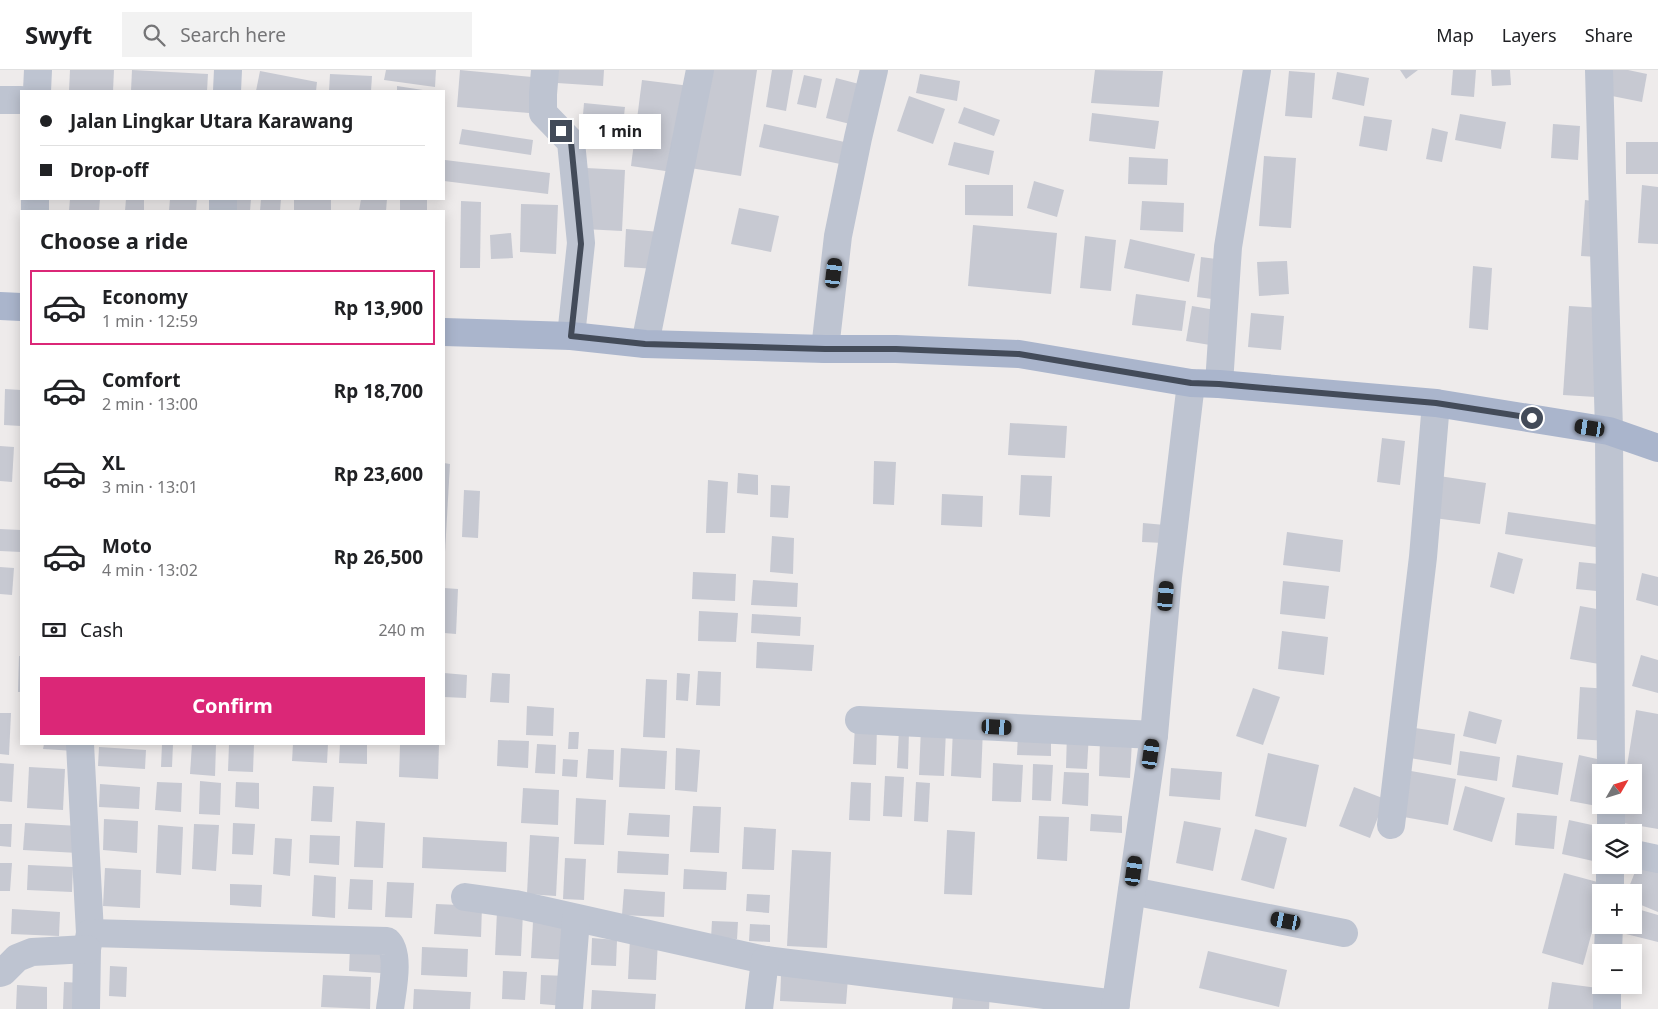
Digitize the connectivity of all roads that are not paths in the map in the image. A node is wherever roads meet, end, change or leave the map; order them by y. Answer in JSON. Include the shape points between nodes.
{"nodes":[{"id":1,"x":38,"y":70,"type":"edge"},
{"id":2,"x":228,"y":70,"type":"edge"},
{"id":3,"x":545,"y":70,"type":"edge"},
{"id":4,"x":700,"y":70,"type":"edge"},
{"id":5,"x":874,"y":70,"type":"edge"},
{"id":6,"x":1257,"y":70,"type":"edge"},
{"id":7,"x":1599,"y":70,"type":"edge"},
{"id":8,"x":37,"y":90,"type":"edge"},
{"id":9,"x":227,"y":90,"type":"edge"},
{"id":10,"x":0,"y":100,"type":"edge"},
{"id":11,"x":20,"y":100,"type":"edge"},
{"id":12,"x":0,"y":306,"type":"edge"},
{"id":13,"x":20,"y":307,"type":"edge"},
{"id":14,"x":445,"y":332,"type":"edge"},
{"id":15,"x":571,"y":336,"type":"junction"},
{"id":16,"x":645,"y":344,"type":"junction"},
{"id":17,"x":825,"y":349,"type":"junction"},
{"id":18,"x":1191,"y":383,"type":"junction"},
{"id":19,"x":1219,"y":384,"type":"junction"},
{"id":20,"x":1436,"y":403,"type":"junction"},
{"id":21,"x":1609,"y":431,"type":"junction"},
{"id":22,"x":1658,"y":448,"type":"edge"},
{"id":23,"x":859,"y":720,"type":"dead end"},
{"id":24,"x":1154,"y":735,"type":"junction"},
{"id":25,"x":80,"y":745,"type":"edge"},
{"id":26,"x":1611,"y":764,"type":"edge"},
{"id":27,"x":1391,"y":825,"type":"dead end"},
{"id":28,"x":1642,"y":856,"type":"edge"},
{"id":29,"x":1658,"y":859,"type":"edge"},
{"id":30,"x":1132,"y":891,"type":"junction"},
{"id":31,"x":466,"y":897,"type":"dead end"},
{"id":32,"x":576,"y":919,"type":"junction"},
{"id":33,"x":1344,"y":932,"type":"dead end"},
{"id":34,"x":89,"y":941,"type":"junction"},
{"id":35,"x":765,"y":960,"type":"junction"},
{"id":36,"x":0,"y":973,"type":"edge"},
{"id":37,"x":1607,"y":994,"type":"edge"},
{"id":38,"x":1115,"y":1006,"type":"edge"},
{"id":39,"x":86,"y":1009,"type":"edge"},
{"id":40,"x":390,"y":1009,"type":"edge"},
{"id":41,"x":569,"y":1009,"type":"edge"},
{"id":42,"x":759,"y":1009,"type":"edge"},
{"id":43,"x":1606,"y":1009,"type":"edge"}],
"edges":[{"from":1,"to":8,"type":"street"},
{"from":2,"to":9,"type":"street"},
{"from":3,"to":15,"type":"street","via":[[543,113],[571,142],[578,202],[581,244]]},
{"from":4,"to":16,"type":"street"},
{"from":5,"to":17,"type":"street","via":[[838,236]]},
{"from":6,"to":19,"type":"street","via":[[1228,247]]},
{"from":7,"to":21,"type":"street"},
{"from":10,"to":11,"type":"street"},
{"from":12,"to":13,"type":"main road"},
{"from":14,"to":15,"type":"main road"},
{"from":15,"to":16,"type":"main road"},
{"from":16,"to":17,"type":"main road"},
{"from":17,"to":18,"type":"main road","via":[[1019,354]]},
{"from":18,"to":19,"type":"main road"},
{"from":18,"to":24,"type":"street","via":[[1168,577]]},
{"from":19,"to":20,"type":"main road"},
{"from":20,"to":21,"type":"main road"},
{"from":20,"to":27,"type":"street"},
{"from":21,"to":22,"type":"main road"},
{"from":21,"to":26,"type":"street"},
{"from":23,"to":24,"type":"street"},
{"from":24,"to":30,"type":"street"},
{"from":25,"to":34,"type":"street"},
{"from":28,"to":29,"type":"street"},
{"from":30,"to":33,"type":"street"},
{"from":30,"to":38,"type":"street"},
{"from":31,"to":32,"type":"street","via":[[515,904]]},
{"from":32,"to":35,"type":"street"},
{"from":32,"to":41,"type":"street"},
{"from":34,"to":36,"type":"street","via":[[32,952],[17,958]]},
{"from":34,"to":39,"type":"street"},
{"from":34,"to":40,"type":"street","via":[[387,941],[394,951]]},
{"from":35,"to":38,"type":"street"},
{"from":35,"to":42,"type":"street"},
{"from":37,"to":43,"type":"street"}]}
